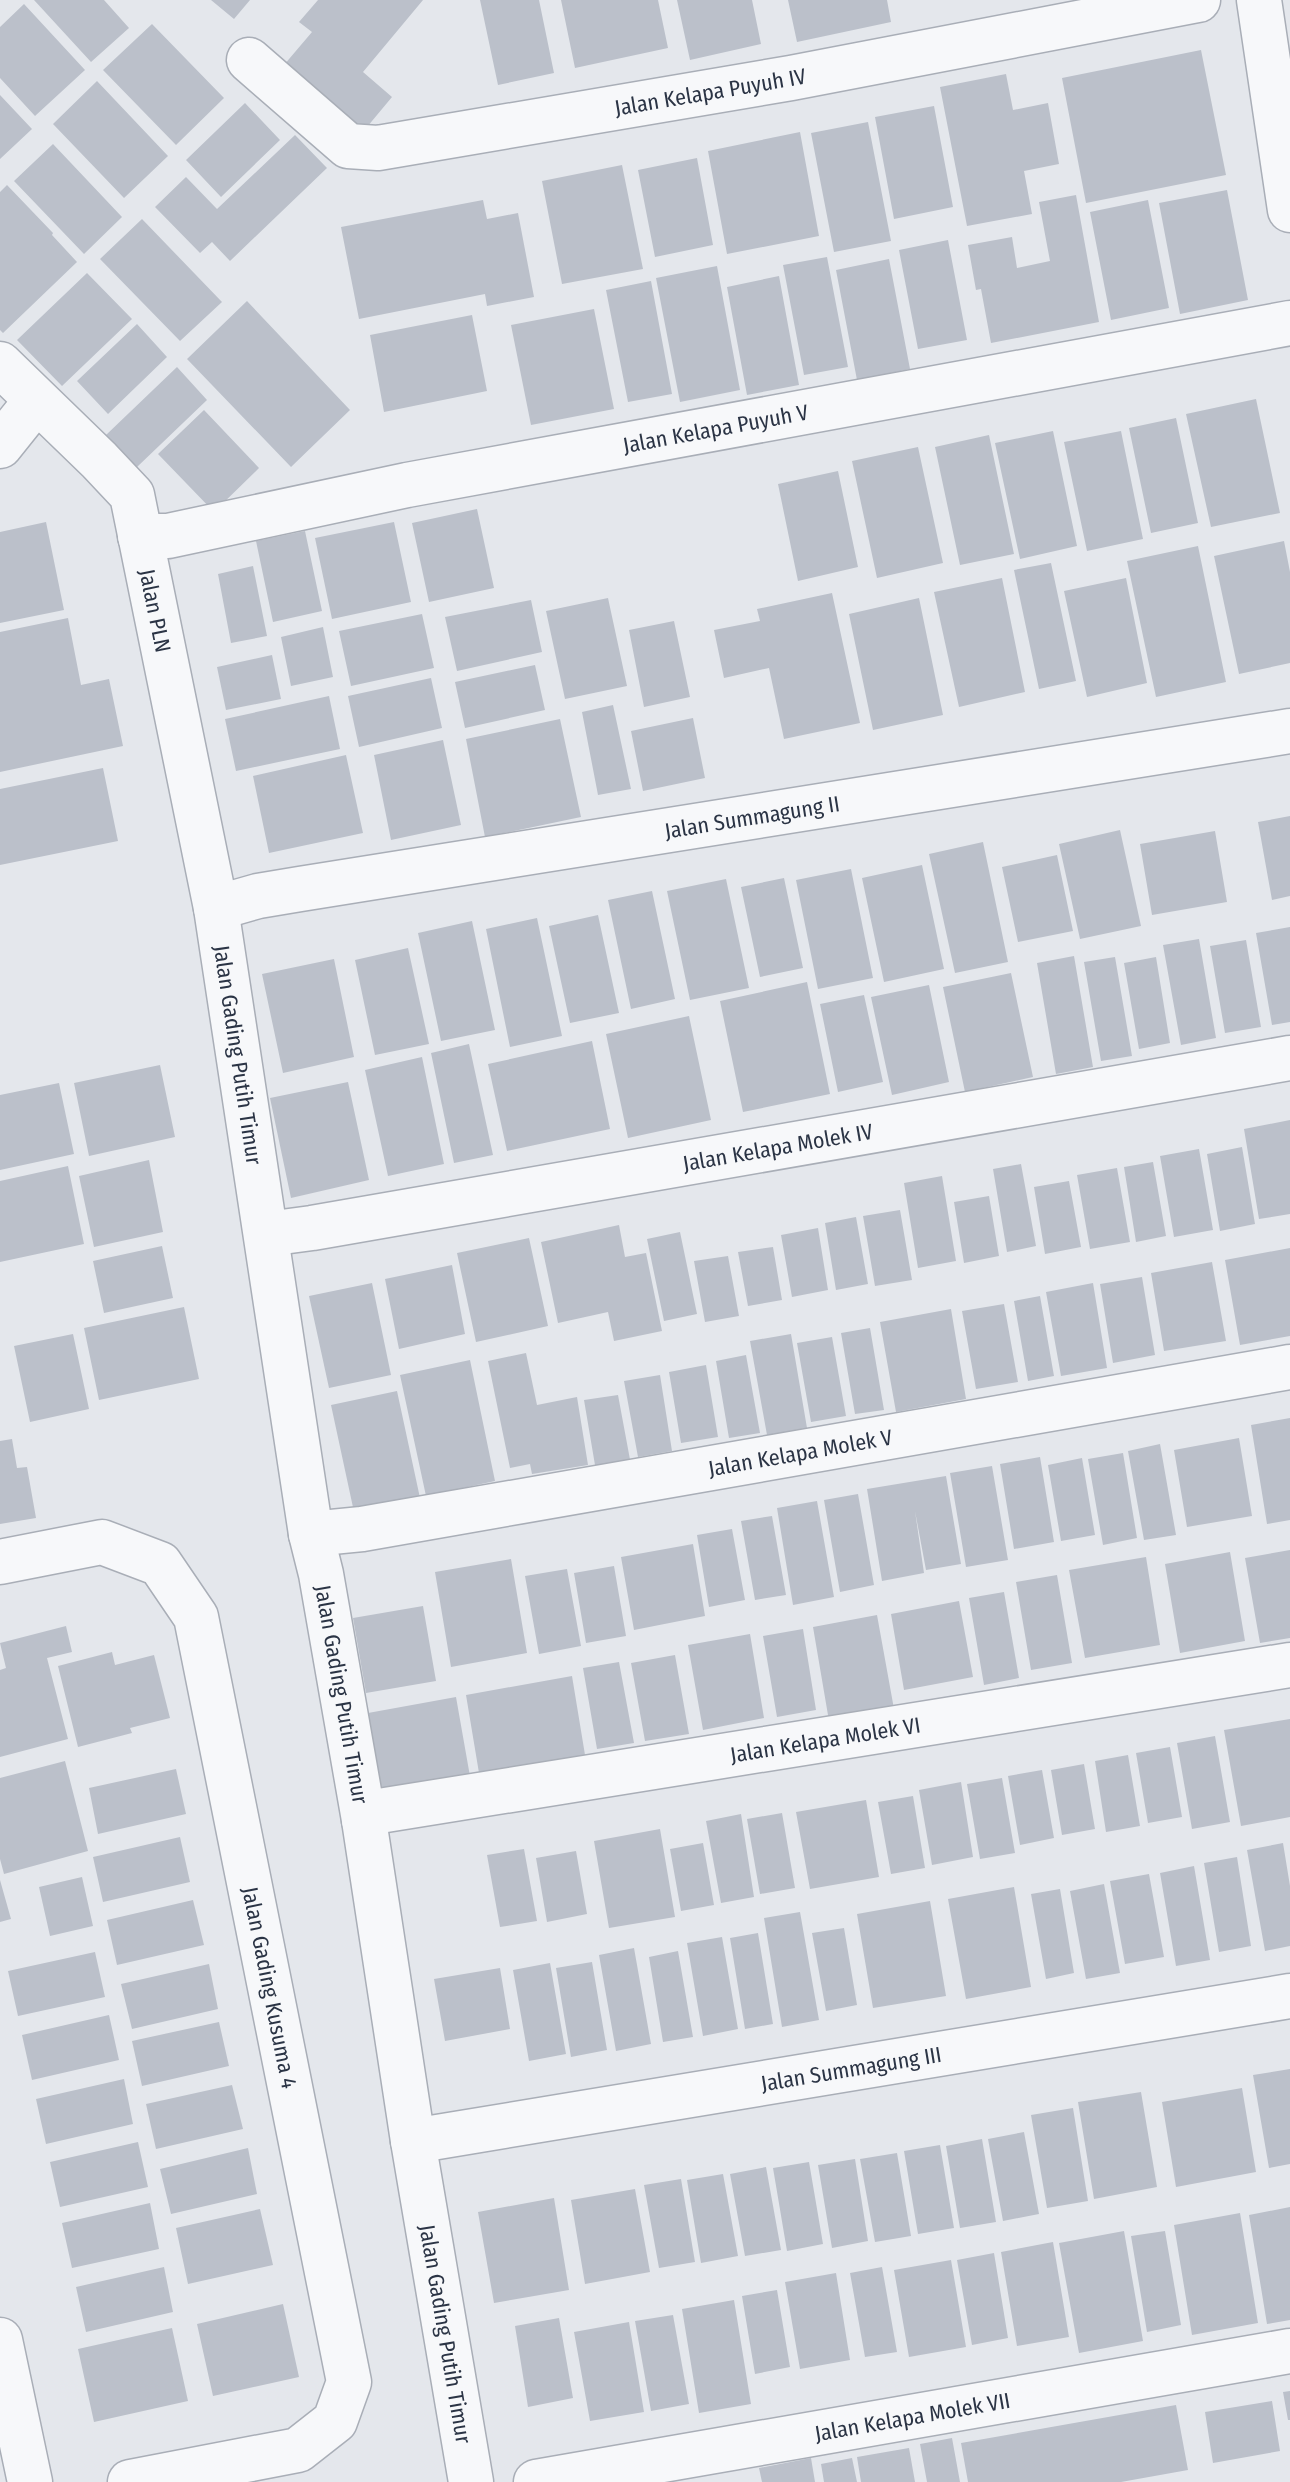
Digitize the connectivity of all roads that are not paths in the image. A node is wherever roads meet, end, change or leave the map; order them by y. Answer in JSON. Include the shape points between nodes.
{"nodes":[{"id":1,"x":1198,"y":0,"type":"edge"},
{"id":2,"x":1259,"y":0,"type":"edge"},
{"id":3,"x":249,"y":60,"type":"dead end"},
{"id":4,"x":1290,"y":210,"type":"edge"},
{"id":5,"x":1290,"y":323,"type":"edge"},
{"id":6,"x":0,"y":364,"type":"edge"},
{"id":7,"x":36,"y":401,"type":"junction"},
{"id":8,"x":0,"y":446,"type":"edge"},
{"id":9,"x":140,"y":536,"type":"junction"},
{"id":10,"x":1290,"y":731,"type":"edge"},
{"id":11,"x":216,"y":908,"type":"junction"},
{"id":12,"x":1290,"y":1058,"type":"edge"},
{"id":13,"x":267,"y":1234,"type":"junction"},
{"id":14,"x":1290,"y":1367,"type":"edge"},
{"id":15,"x":311,"y":1534,"type":"junction"},
{"id":16,"x":0,"y":1562,"type":"edge"},
{"id":17,"x":1290,"y":1665,"type":"edge"},
{"id":18,"x":364,"y":1820,"type":"junction"},
{"id":19,"x":1290,"y":1996,"type":"edge"},
{"id":20,"x":413,"y":2141,"type":"junction"},
{"id":21,"x":0,"y":2340,"type":"edge"},
{"id":22,"x":1290,"y":2351,"type":"edge"},
{"id":23,"x":30,"y":2482,"type":"edge"},
{"id":24,"x":130,"y":2482,"type":"edge"},
{"id":25,"x":471,"y":2482,"type":"edge"},
{"id":26,"x":536,"y":2482,"type":"edge"}],
"edges":[{"from":1,"to":3,"type":"street","name":"Jalan Kelapa Puyuh IV","via":[[791,78],[378,148],[348,146]]},
{"from":2,"to":4,"type":"street"},
{"from":5,"to":9,"type":"street","name":"Jalan Kelapa Puyuh V","via":[[407,485],[168,536]]},
{"from":6,"to":7,"type":"street","name":"Jalan PLN"},
{"from":7,"to":8,"type":"street"},
{"from":7,"to":9,"type":"street","name":"Jalan PLN","via":[[132,495]]},
{"from":9,"to":11,"type":"street","name":"Jalan PLN"},
{"from":10,"to":11,"type":"street","name":"Jalan Summagung II","via":[[286,891]]},
{"from":11,"to":13,"type":"street","name":"Jalan Gading Putih Timur"},
{"from":12,"to":13,"type":"street","name":"Jalan Kelapa Molek IV"},
{"from":13,"to":15,"type":"street","name":"Jalan Gading Putih Timur"},
{"from":14,"to":15,"type":"street","name":"Jalan Kelapa Molek V"},
{"from":15,"to":18,"type":"street","name":"Jalan Gading Putih Timur"},
{"from":16,"to":24,"type":"street","name":"Jalan Gading Kusuma 4","via":[[102,1542],[160,1564],[196,1617],[349,2382],[335,2421],[298,2450]]},
{"from":17,"to":18,"type":"street","name":"Jalan Kelapa Molek VI","via":[[373,1812]]},
{"from":18,"to":20,"type":"street","name":"Jalan Gading Putih Timur"},
{"from":19,"to":20,"type":"street","name":"Jalan Summagung III"},
{"from":20,"to":25,"type":"street","name":"Jalan Gading Putih Timur"},
{"from":21,"to":23,"type":"street"},
{"from":22,"to":26,"type":"street","name":"Jalan Kelapa Molek VII"}]}
